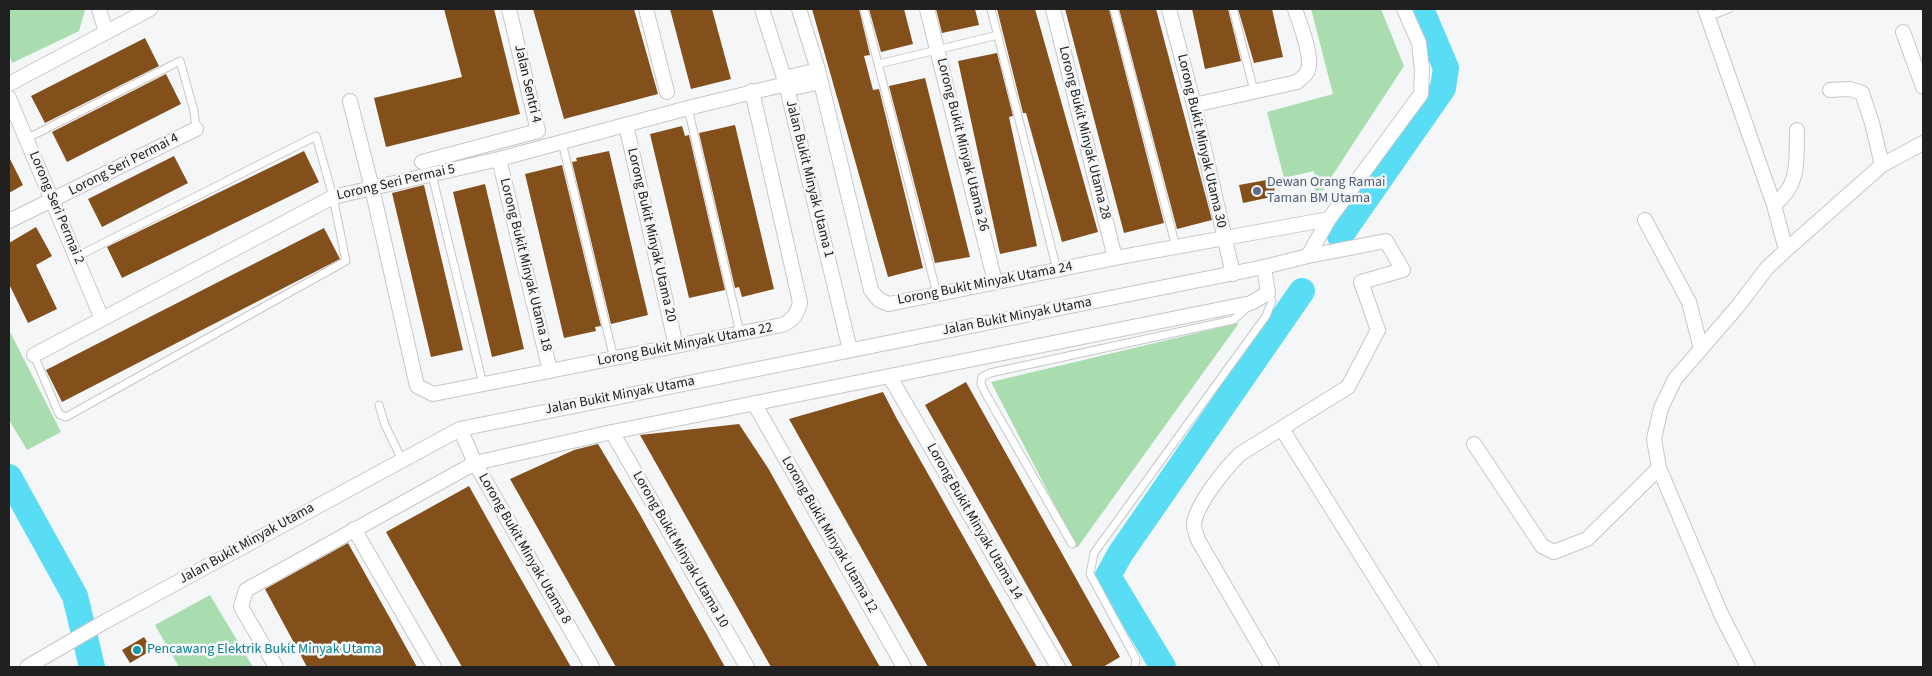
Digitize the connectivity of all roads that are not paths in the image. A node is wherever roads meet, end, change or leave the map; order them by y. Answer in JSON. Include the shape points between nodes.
{"nodes":[{"id":1,"x":99,"y":9,"type":"edge"},
{"id":2,"x":150,"y":9,"type":"edge"},
{"id":3,"x":509,"y":9,"type":"edge"},
{"id":4,"x":646,"y":9,"type":"edge"},
{"id":5,"x":762,"y":9,"type":"edge"},
{"id":6,"x":799,"y":9,"type":"edge"},
{"id":7,"x":864,"y":9,"type":"edge"},
{"id":8,"x":927,"y":9,"type":"edge"},
{"id":9,"x":991,"y":9,"type":"edge"},
{"id":10,"x":1053,"y":9,"type":"edge"},
{"id":11,"x":1114,"y":9,"type":"edge"},
{"id":12,"x":1169,"y":9,"type":"edge"},
{"id":13,"x":1233,"y":9,"type":"edge"},
{"id":14,"x":1295,"y":9,"type":"edge"},
{"id":15,"x":1404,"y":9,"type":"edge"},
{"id":16,"x":1729,"y":9,"type":"edge"},
{"id":17,"x":1706,"y":13,"type":"edge"},
{"id":18,"x":106,"y":32,"type":"junction"},
{"id":19,"x":1903,"y":32,"type":"dead end"},
{"id":20,"x":998,"y":34,"type":"junction"},
{"id":21,"x":938,"y":49,"type":"junction"},
{"id":22,"x":879,"y":64,"type":"junction"},
{"id":23,"x":819,"y":76,"type":"junction"},
{"id":24,"x":9,"y":84,"type":"edge"},
{"id":25,"x":786,"y":84,"type":"junction"},
{"id":26,"x":1923,"y":87,"type":"edge"},
{"id":27,"x":1830,"y":90,"type":"dead end"},
{"id":28,"x":752,"y":91,"type":"junction"},
{"id":29,"x":1254,"y":91,"type":"junction"},
{"id":30,"x":667,"y":92,"type":"dead end"},
{"id":31,"x":9,"y":98,"type":"edge"},
{"id":32,"x":350,"y":101,"type":"dead end"},
{"id":33,"x":1194,"y":105,"type":"junction"},
{"id":34,"x":688,"y":108,"type":"junction"},
{"id":35,"x":626,"y":124,"type":"junction"},
{"id":36,"x":196,"y":129,"type":"joint"},
{"id":37,"x":1797,"y":130,"type":"dead end"},
{"id":38,"x":26,"y":139,"type":"junction"},
{"id":39,"x":562,"y":142,"type":"junction"},
{"id":40,"x":1923,"y":143,"type":"edge"},
{"id":41,"x":499,"y":159,"type":"junction"},
{"id":42,"x":422,"y":162,"type":"dead end"},
{"id":43,"x":1882,"y":165,"type":"junction"},
{"id":44,"x":432,"y":175,"type":"junction"},
{"id":45,"x":372,"y":188,"type":"junction"},
{"id":46,"x":333,"y":197,"type":"junction"},
{"id":47,"x":53,"y":201,"type":"junction"},
{"id":48,"x":1774,"y":205,"type":"junction"},
{"id":49,"x":1329,"y":219,"type":"junction"},
{"id":50,"x":1645,"y":220,"type":"dead end"},
{"id":51,"x":9,"y":221,"type":"edge"},
{"id":52,"x":1225,"y":238,"type":"junction"},
{"id":53,"x":1176,"y":247,"type":"junction"},
{"id":54,"x":1786,"y":250,"type":"junction"},
{"id":55,"x":1308,"y":256,"type":"junction"},
{"id":56,"x":76,"y":257,"type":"junction"},
{"id":57,"x":1115,"y":258,"type":"junction"},
{"id":58,"x":1264,"y":267,"type":"junction"},
{"id":59,"x":1057,"y":270,"type":"junction"},
{"id":60,"x":1233,"y":274,"type":"junction"},
{"id":61,"x":995,"y":282,"type":"junction"},
{"id":62,"x":1268,"y":293,"type":"junction"},
{"id":63,"x":937,"y":294,"type":"junction"},
{"id":64,"x":1251,"y":303,"type":"junction"},
{"id":65,"x":102,"y":319,"type":"junction"},
{"id":66,"x":740,"y":333,"type":"junction"},
{"id":67,"x":676,"y":346,"type":"junction"},
{"id":68,"x":1701,"y":349,"type":"junction"},
{"id":69,"x":850,"y":350,"type":"junction"},
{"id":70,"x":34,"y":355,"type":"joint"},
{"id":71,"x":614,"y":359,"type":"junction"},
{"id":72,"x":550,"y":371,"type":"junction"},
{"id":73,"x":890,"y":377,"type":"junction"},
{"id":74,"x":484,"y":384,"type":"junction"},
{"id":75,"x":754,"y":403,"type":"junction"},
{"id":76,"x":379,"y":405,"type":"dead end"},
{"id":77,"x":460,"y":429,"type":"junction"},
{"id":78,"x":1282,"y":429,"type":"junction"},
{"id":79,"x":612,"y":432,"type":"junction"},
{"id":80,"x":1474,"y":444,"type":"dead end"},
{"id":81,"x":402,"y":460,"type":"junction"},
{"id":82,"x":475,"y":463,"type":"junction"},
{"id":83,"x":1659,"y":468,"type":"junction"},
{"id":84,"x":354,"y":528,"type":"junction"},
{"id":85,"x":1072,"y":544,"type":"dead end"},
{"id":86,"x":27,"y":667,"type":"edge"},
{"id":87,"x":276,"y":667,"type":"edge"},
{"id":88,"x":434,"y":667,"type":"edge"},
{"id":89,"x":592,"y":667,"type":"edge"},
{"id":90,"x":747,"y":667,"type":"edge"},
{"id":91,"x":904,"y":667,"type":"edge"},
{"id":92,"x":1058,"y":667,"type":"edge"},
{"id":93,"x":1135,"y":667,"type":"edge"},
{"id":94,"x":1272,"y":667,"type":"edge"},
{"id":95,"x":1431,"y":667,"type":"edge"},
{"id":96,"x":1748,"y":667,"type":"edge"}],
"edges":[{"from":1,"to":18,"type":"street"},
{"from":2,"to":18,"type":"street"},
{"from":3,"to":42,"type":"street","name":"Jalan Sentri 4","via":[[538,131]]},
{"from":4,"to":30,"type":"street"},
{"from":5,"to":25,"type":"street","name":"Jalan Bukit Minyak Utama 1"},
{"from":6,"to":23,"type":"street","name":"Lorong Bukit Minyak Utama 24"},
{"from":7,"to":22,"type":"lane"},
{"from":8,"to":21,"type":"street","name":"Lorong Bukit Minyak Utama 26"},
{"from":9,"to":20,"type":"lane"},
{"from":10,"to":57,"type":"street","name":"Lorong Bukit Minyak Utama 28"},
{"from":11,"to":53,"type":"lane"},
{"from":12,"to":33,"type":"street","name":"Lorong Bukit Minyak Utama 30"},
{"from":13,"to":29,"type":"lane"},
{"from":14,"to":29,"type":"street","via":[[1309,56],[1306,75],[1297,82]]},
{"from":15,"to":49,"type":"street","via":[[1418,43],[1422,70],[1420,94]]},
{"from":16,"to":17,"type":"lane"},
{"from":17,"to":48,"type":"street"},
{"from":18,"to":24,"type":"street"},
{"from":19,"to":26,"type":"street"},
{"from":20,"to":21,"type":"lane"},
{"from":20,"to":59,"type":"lane"},
{"from":21,"to":22,"type":"lane"},
{"from":21,"to":61,"type":"street","name":"Lorong Bukit Minyak Utama 26"},
{"from":22,"to":63,"type":"lane"},
{"from":23,"to":25,"type":"street","name":"Lorong Seri Permai 5"},
{"from":23,"to":63,"type":"street","name":"Lorong Bukit Minyak Utama 24","via":[[871,290],[879,300],[889,304]]},
{"from":25,"to":28,"type":"street","name":"Lorong Seri Permai 5"},
{"from":25,"to":69,"type":"street","name":"Jalan Bukit Minyak Utama 1"},
{"from":27,"to":43,"type":"street","via":[[1850,89],[1862,93]]},
{"from":28,"to":34,"type":"street","name":"Lorong Seri Permai 5"},
{"from":28,"to":66,"type":"street","name":"Lorong Bukit Minyak Utama 22","via":[[800,302],[789,322]]},
{"from":29,"to":33,"type":"street"},
{"from":31,"to":38,"type":"street","name":"Lorong Seri Permai 2"},
{"from":32,"to":45,"type":"street"},
{"from":33,"to":52,"type":"street","name":"Lorong Bukit Minyak Utama 30"},
{"from":34,"to":35,"type":"street","name":"Lorong Seri Permai 5"},
{"from":34,"to":66,"type":"lane"},
{"from":35,"to":39,"type":"street","name":"Lorong Seri Permai 5"},
{"from":35,"to":67,"type":"street","name":"Lorong Bukit Minyak Utama 20"},
{"from":36,"to":38,"type":"lane","via":[[180,61]]},
{"from":36,"to":47,"type":"street","name":"Lorong Seri Permai 4"},
{"from":37,"to":48,"type":"street","via":[[1795,178],[1790,189]]},
{"from":38,"to":47,"type":"street","name":"Lorong Seri Permai 2"},
{"from":39,"to":41,"type":"street","name":"Lorong Seri Permai 5"},
{"from":39,"to":71,"type":"lane"},
{"from":40,"to":43,"type":"street"},
{"from":41,"to":44,"type":"street","name":"Lorong Seri Permai 5"},
{"from":41,"to":72,"type":"street","name":"Lorong Bukit Minyak Utama 18"},
{"from":43,"to":54,"type":"street"},
{"from":44,"to":45,"type":"street","name":"Lorong Seri Permai 5"},
{"from":44,"to":74,"type":"lane"},
{"from":45,"to":46,"type":"street","name":"Lorong Seri Permai 5"},
{"from":45,"to":74,"type":"street","name":"Lorong Bukit Minyak Utama 22","via":[[417,386],[433,394]]},
{"from":46,"to":56,"type":"lane","via":[[316,136]]},
{"from":46,"to":65,"type":"street","name":"Lorong Seri Permai 5"},
{"from":46,"to":70,"type":"lane","via":[[346,261],[66,417],[59,414]]},
{"from":47,"to":51,"type":"street","name":"Lorong Seri Permai 4"},
{"from":47,"to":56,"type":"street","name":"Lorong Seri Permai 2"},
{"from":48,"to":54,"type":"street"},
{"from":49,"to":52,"type":"street","name":"Lorong Bukit Minyak Utama 24"},
{"from":49,"to":55,"type":"street"},
{"from":50,"to":68,"type":"street","via":[[1689,302]]},
{"from":52,"to":53,"type":"street","name":"Lorong Bukit Minyak Utama 24"},
{"from":52,"to":60,"type":"street","name":"Lorong Bukit Minyak Utama 30"},
{"from":53,"to":57,"type":"street","name":"Lorong Bukit Minyak Utama 24"},
{"from":54,"to":68,"type":"street","via":[[1767,268]]},
{"from":55,"to":58,"type":"street","name":"Jalan Bukit Minyak Utama"},
{"from":55,"to":78,"type":"street","name":"Jalan Bukit Minyak Utama","via":[[1386,241],[1403,270],[1361,282],[1378,330],[1348,387]]},
{"from":56,"to":65,"type":"street","name":"Lorong Seri Permai 2"},
{"from":57,"to":59,"type":"street","name":"Lorong Bukit Minyak Utama 24"},
{"from":58,"to":60,"type":"street","name":"Jalan Bukit Minyak Utama"},
{"from":58,"to":62,"type":"street"},
{"from":59,"to":61,"type":"street","name":"Lorong Bukit Minyak Utama 24"},
{"from":60,"to":69,"type":"street","name":"Jalan Bukit Minyak Utama"},
{"from":61,"to":63,"type":"street","name":"Lorong Bukit Minyak Utama 24"},
{"from":62,"to":64,"type":"street"},
{"from":62,"to":93,"type":"lane","via":[[1272,301],[1266,316],[1094,553],[1090,574],[1136,659]]},
{"from":64,"to":73,"type":"street"},
{"from":64,"to":85,"type":"lane","via":[[1233,320],[982,377],[981,384],[987,396]]},
{"from":65,"to":70,"type":"street","name":"Lorong Seri Permai 5"},
{"from":66,"to":67,"type":"street","name":"Lorong Bukit Minyak Utama 22"},
{"from":67,"to":71,"type":"street","name":"Lorong Bukit Minyak Utama 22"},
{"from":68,"to":83,"type":"street","via":[[1674,379],[1661,408],[1654,439]]},
{"from":69,"to":77,"type":"street","name":"Jalan Bukit Minyak Utama"},
{"from":71,"to":72,"type":"street","name":"Lorong Bukit Minyak Utama 22"},
{"from":72,"to":74,"type":"street","name":"Lorong Bukit Minyak Utama 22"},
{"from":73,"to":75,"type":"street"},
{"from":73,"to":92,"type":"street","name":"Lorong Bukit Minyak Utama 14"},
{"from":75,"to":79,"type":"street"},
{"from":75,"to":91,"type":"street","name":"Lorong Bukit Minyak Utama 12"},
{"from":76,"to":81,"type":"lane"},
{"from":77,"to":81,"type":"street","name":"Jalan Bukit Minyak Utama"},
{"from":77,"to":82,"type":"street","name":"Lorong Bukit Minyak Utama 8"},
{"from":78,"to":94,"type":"street","via":[[1240,454],[1226,469],[1198,510],[1194,526],[1198,540]]},
{"from":78,"to":95,"type":"street"},
{"from":79,"to":82,"type":"street"},
{"from":79,"to":90,"type":"street","name":"Lorong Bukit Minyak Utama 10"},
{"from":80,"to":83,"type":"street","via":[[1542,546],[1554,552],[1587,539]]},
{"from":81,"to":86,"type":"street","name":"Jalan Bukit Minyak Utama"},
{"from":82,"to":84,"type":"street"},
{"from":82,"to":89,"type":"street","name":"Lorong Bukit Minyak Utama 8"},
{"from":83,"to":96,"type":"street","via":[[1720,614]]},
{"from":84,"to":87,"type":"street","via":[[246,590],[241,607]]},
{"from":84,"to":88,"type":"street"}]}
